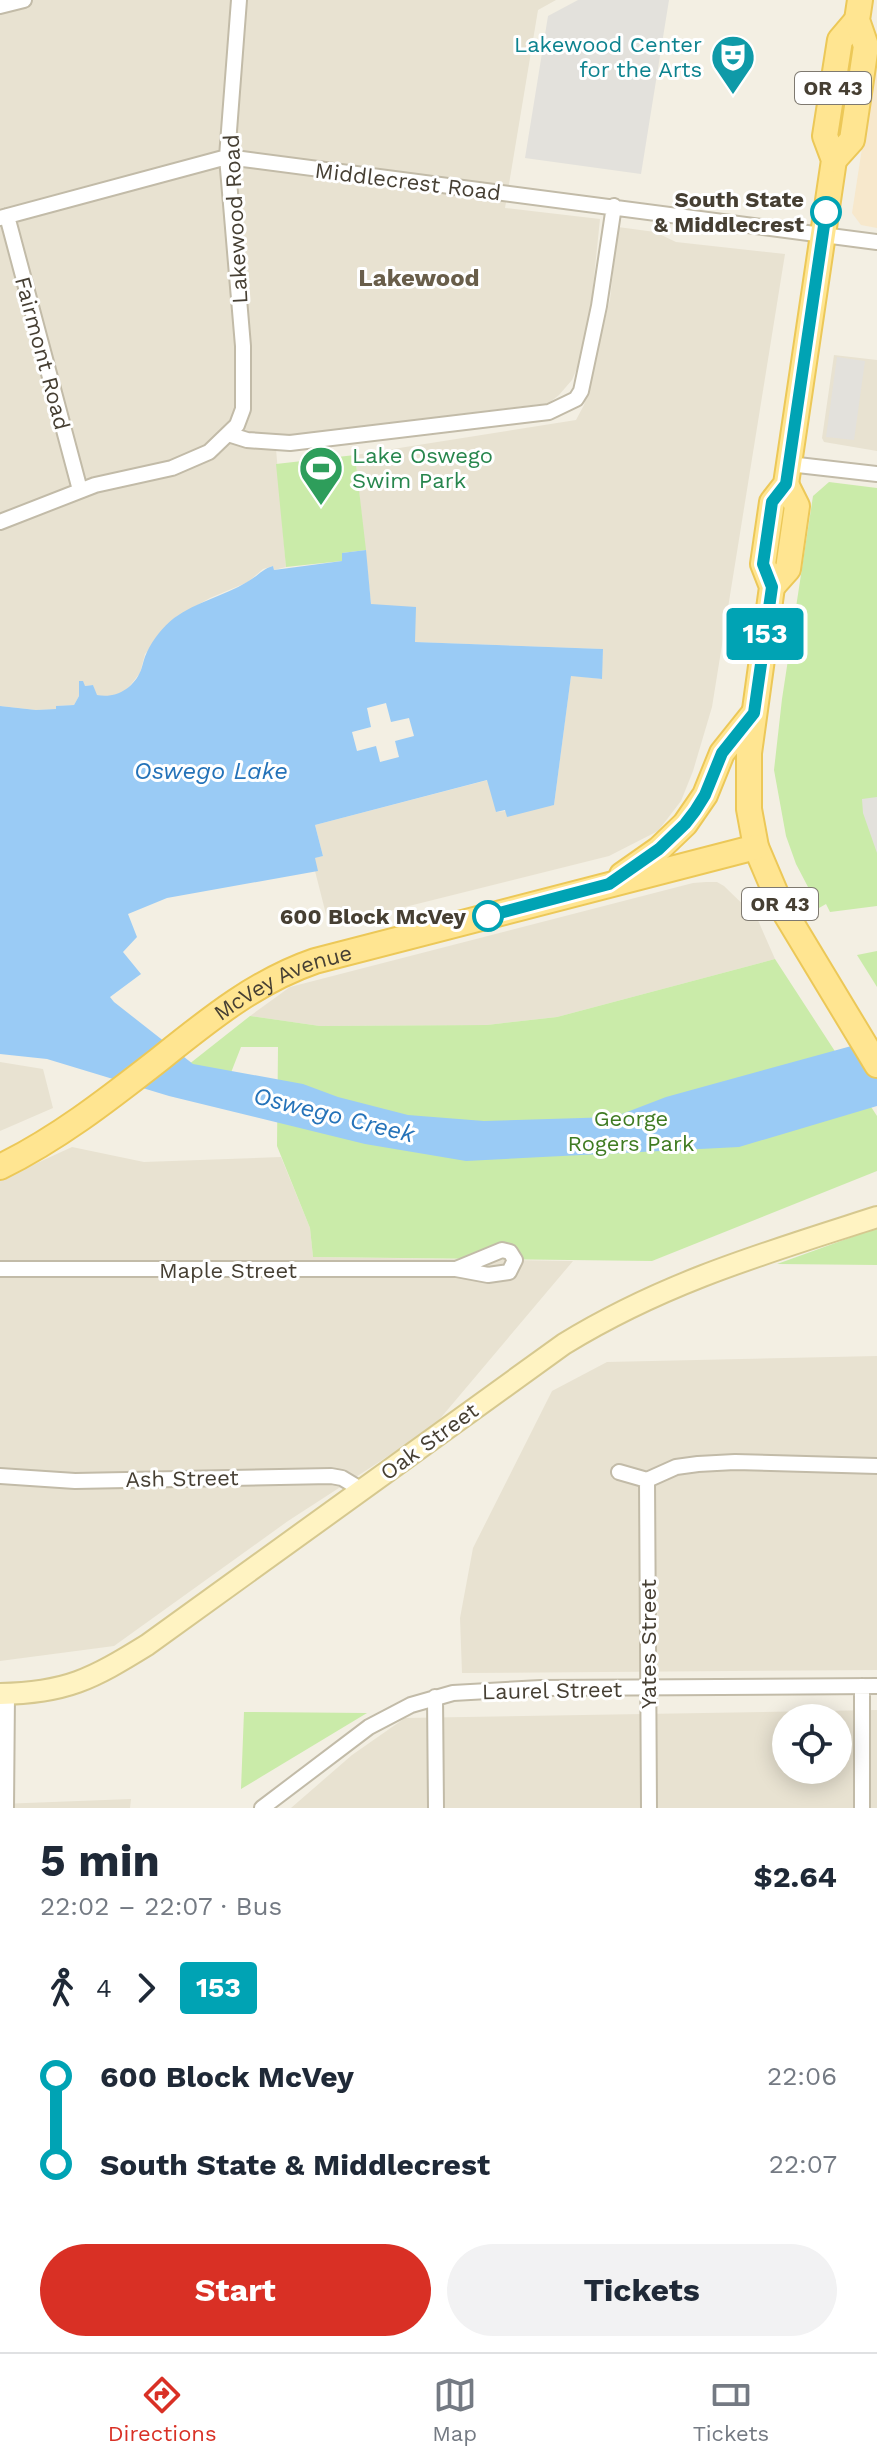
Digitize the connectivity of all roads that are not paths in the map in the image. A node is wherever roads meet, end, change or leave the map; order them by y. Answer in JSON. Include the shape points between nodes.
{"nodes":[{"id":1,"x":24,"y":0,"type":"edge"},
{"id":2,"x":239,"y":0,"type":"edge"},
{"id":3,"x":0,"y":6,"type":"edge"},
{"id":4,"x":858,"y":10,"type":"edge"},
{"id":5,"x":227,"y":157,"type":"junction"},
{"id":6,"x":614,"y":206,"type":"junction"},
{"id":7,"x":3,"y":217,"type":"edge"},
{"id":8,"x":823,"y":236,"type":"junction"},
{"id":9,"x":877,"y":242,"type":"edge"},
{"id":10,"x":228,"y":434,"type":"junction"},
{"id":11,"x":787,"y":474,"type":"junction"},
{"id":12,"x":877,"y":474,"type":"edge"},
{"id":13,"x":80,"y":490,"type":"junction"},
{"id":14,"x":0,"y":522,"type":"edge"},
{"id":15,"x":754,"y":713,"type":"junction"},
{"id":16,"x":756,"y":847,"type":"junction"},
{"id":17,"x":609,"y":884,"type":"junction"},
{"id":18,"x":877,"y":1065,"type":"edge"},
{"id":19,"x":0,"y":1167,"type":"edge"},
{"id":20,"x":877,"y":1217,"type":"edge"},
{"id":21,"x":0,"y":1269,"type":"edge"},
{"id":22,"x":456,"y":1269,"type":"dead end"},
{"id":23,"x":877,"y":1466,"type":"edge"},
{"id":24,"x":619,"y":1472,"type":"dead end"},
{"id":25,"x":0,"y":1476,"type":"edge"},
{"id":26,"x":647,"y":1480,"type":"junction"},
{"id":27,"x":362,"y":1490,"type":"junction"},
{"id":28,"x":870,"y":1686,"type":"edge"},
{"id":29,"x":649,"y":1688,"type":"junction"},
{"id":30,"x":4,"y":1694,"type":"edge"},
{"id":31,"x":435,"y":1697,"type":"junction"},
{"id":32,"x":6,"y":1808,"type":"edge"},
{"id":33,"x":262,"y":1808,"type":"edge"},
{"id":34,"x":436,"y":1808,"type":"edge"},
{"id":35,"x":649,"y":1808,"type":"edge"},
{"id":36,"x":862,"y":1808,"type":"edge"}],
"edges":[{"from":1,"to":3,"type":"street"},
{"from":2,"to":5,"type":"street","name":"Lakewood Road"},
{"from":4,"to":8,"type":"main road","number":"OR 43","via":[[840,40],[825,136],[834,160]]},
{"from":5,"to":6,"type":"street","name":"Middlecrest Road"},
{"from":5,"to":7,"type":"street","name":"Middlecrest Road"},
{"from":5,"to":10,"type":"street","name":"Lakewood Road","via":[[245,387],[243,409]]},
{"from":6,"to":8,"type":"street","name":"Middlecrest Road"},
{"from":6,"to":10,"type":"street","via":[[599,306],[576,399],[549,412],[290,443]]},
{"from":7,"to":13,"type":"street","name":"Fairmont Road"},
{"from":8,"to":9,"type":"street","name":"Middlecrest Road"},
{"from":8,"to":11,"type":"main road","number":"OR 43"},
{"from":10,"to":13,"type":"street","via":[[209,452],[172,468]]},
{"from":11,"to":12,"type":"street"},
{"from":11,"to":15,"type":"main road","number":"OR 43","via":[[797,506],[788,569],[772,587]]},
{"from":13,"to":14,"type":"street"},
{"from":15,"to":16,"type":"main road","number":"OR 43","via":[[748,781]]},
{"from":15,"to":17,"type":"main road","name":"McVey Avenue","via":[[722,753],[705,795],[685,824]]},
{"from":16,"to":17,"type":"main road","name":"McVey Avenue"},
{"from":16,"to":18,"type":"main road","number":"OR 43","via":[[781,906]]},
{"from":17,"to":19,"type":"main road","name":"McVey Avenue","via":[[296,968],[249,992],[68,1129]]},
{"from":20,"to":27,"type":"street","name":"Oak Street","via":[[722,1267],[634,1305],[564,1344]]},
{"from":21,"to":22,"type":"street","name":"Maple Street"},
{"from":23,"to":26,"type":"street","via":[[698,1464]]},
{"from":24,"to":26,"type":"street"},
{"from":25,"to":27,"type":"street","name":"Ash Street","via":[[75,1481],[331,1476]]},
{"from":26,"to":29,"type":"street","name":"Yates Street"},
{"from":27,"to":30,"type":"street","name":"Oak Street","via":[[110,1668],[61,1688]]},
{"from":28,"to":29,"type":"street","name":"Laurel Street"},
{"from":28,"to":36,"type":"street"},
{"from":29,"to":31,"type":"street","name":"Laurel Street","via":[[468,1691]]},
{"from":29,"to":35,"type":"street","name":"Yates Street"},
{"from":30,"to":32,"type":"street"},
{"from":31,"to":33,"type":"street","name":"Laurel Street","via":[[369,1727]]},
{"from":31,"to":34,"type":"street"}]}
